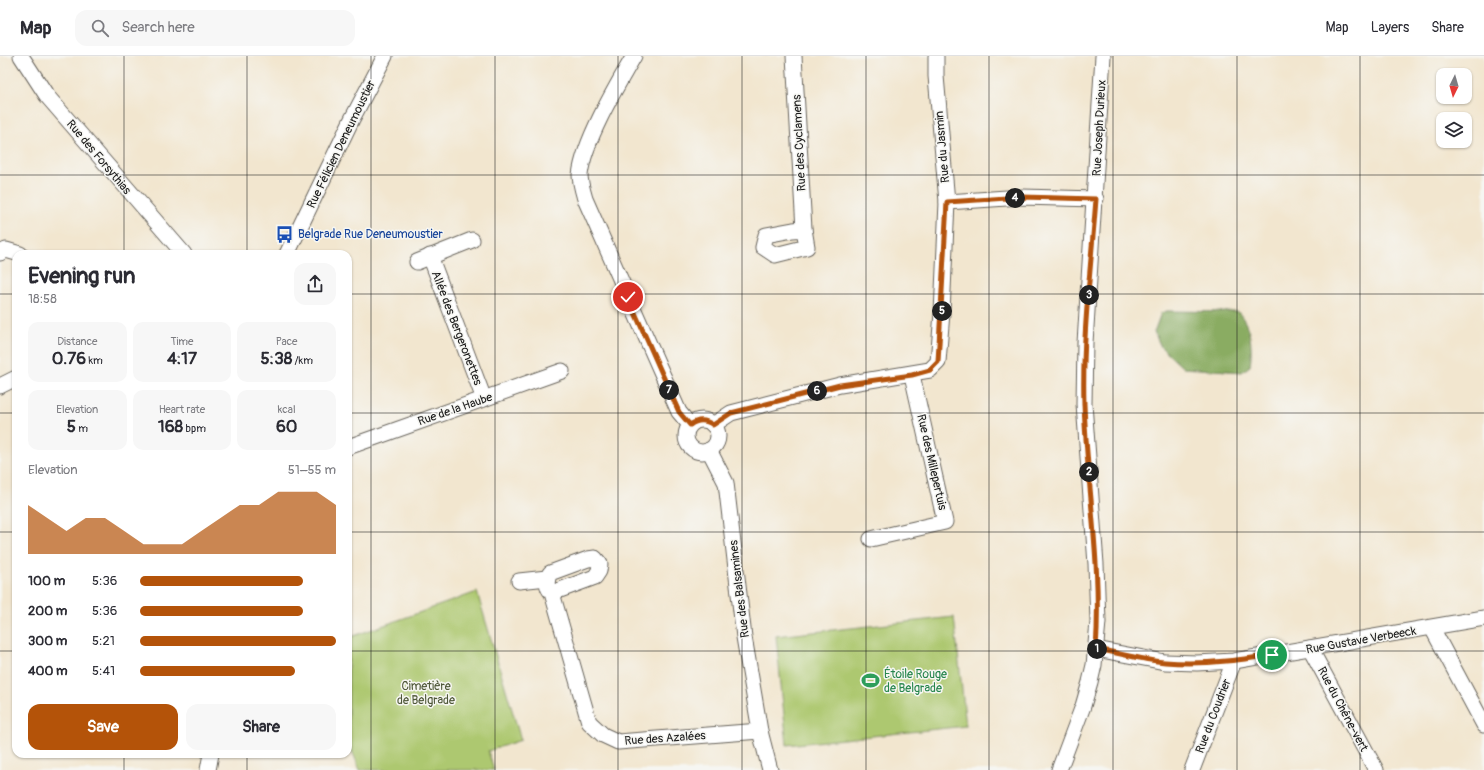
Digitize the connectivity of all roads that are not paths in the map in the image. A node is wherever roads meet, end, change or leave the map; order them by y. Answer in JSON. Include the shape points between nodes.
{"nodes":[{"id":1,"x":22,"y":56,"type":"edge"},
{"id":2,"x":385,"y":56,"type":"edge"},
{"id":3,"x":634,"y":56,"type":"edge"},
{"id":4,"x":794,"y":56,"type":"edge"},
{"id":5,"x":936,"y":56,"type":"edge"},
{"id":6,"x":1103,"y":56,"type":"edge"},
{"id":7,"x":1096,"y":199,"type":"junction"},
{"id":8,"x":947,"y":202,"type":"junction"},
{"id":9,"x":804,"y":229,"type":"dead end"},
{"id":10,"x":472,"y":240,"type":"dead end"},
{"id":11,"x":181,"y":250,"type":"edge"},
{"id":12,"x":289,"y":250,"type":"edge"},
{"id":13,"x":12,"y":252,"type":"edge"},
{"id":14,"x":0,"y":253,"type":"edge"},
{"id":15,"x":562,"y":370,"type":"dead end"},
{"id":16,"x":912,"y":375,"type":"junction"},
{"id":17,"x":12,"y":380,"type":"edge"},
{"id":18,"x":0,"y":386,"type":"edge"},
{"id":19,"x":484,"y":399,"type":"junction"},
{"id":20,"x":690,"y":425,"type":"junction"},
{"id":21,"x":713,"y":425,"type":"junction"},
{"id":22,"x":352,"y":446,"type":"edge"},
{"id":23,"x":709,"y":450,"type":"junction"},
{"id":24,"x":871,"y":539,"type":"dead end"},
{"id":25,"x":547,"y":578,"type":"junction"},
{"id":26,"x":519,"y":581,"type":"dead end"},
{"id":27,"x":552,"y":593,"type":"junction"},
{"id":28,"x":1484,"y":618,"type":"edge"},
{"id":29,"x":1432,"y":628,"type":"junction"},
{"id":30,"x":1310,"y":648,"type":"junction"},
{"id":31,"x":1096,"y":649,"type":"junction"},
{"id":32,"x":1234,"y":661,"type":"junction"},
{"id":33,"x":1484,"y":725,"type":"edge"},
{"id":34,"x":760,"y":731,"type":"junction"},
{"id":35,"x":210,"y":758,"type":"edge"},
{"id":36,"x":208,"y":770,"type":"edge"},
{"id":37,"x":770,"y":770,"type":"edge"},
{"id":38,"x":1059,"y":770,"type":"edge"},
{"id":39,"x":1192,"y":770,"type":"edge"},
{"id":40,"x":1376,"y":770,"type":"edge"}],
"edges":[{"from":1,"to":11,"type":"street","name":"Rue des Forsythias","via":[[47,96]]},
{"from":2,"to":12,"type":"street","name":"Rue Félicien Deneumoustier"},
{"from":3,"to":20,"type":"street","via":[[585,152],[580,176],[585,199],[640,326],[679,412]]},
{"from":4,"to":9,"type":"street","name":"Rue des Cyclamens"},
{"from":5,"to":8,"type":"street","name":"Rue du Jasmin"},
{"from":6,"to":7,"type":"street","name":"Rue Joseph Durieux"},
{"from":7,"to":8,"type":"street","via":[[1022,197]]},
{"from":7,"to":31,"type":"street","name":"Rue Joseph Durieux","via":[[1085,343],[1084,404],[1096,564]]},
{"from":8,"to":16,"type":"street","name":"Rue du Jasmin","via":[[938,362],[930,370]]},
{"from":10,"to":19,"type":"street","name":"Allée des Bergeronettes","via":[[424,259]]},
{"from":13,"to":14,"type":"street","via":[[6,250]]},
{"from":15,"to":19,"type":"street","name":"Rue de la Haube"},
{"from":16,"to":21,"type":"street","name":"Rue du Jasmin","via":[[840,385],[731,413]]},
{"from":16,"to":24,"type":"street","name":"Rue des Millepertuis","via":[[945,522]]},
{"from":17,"to":18,"type":"street"},
{"from":19,"to":22,"type":"street","name":"Rue de la Haube"},
{"from":20,"to":21,"type":"street","via":[[699,420]]},
{"from":20,"to":23,"type":"street","via":[[686,435],[689,445],[698,451]]},
{"from":21,"to":23,"type":"street","via":[[717,439]]},
{"from":23,"to":34,"type":"street","name":"Rue des Balsamines","via":[[726,483],[744,637]]},
{"from":25,"to":26,"type":"street"},
{"from":25,"to":27,"type":"street","name":"Rue des Azalées","via":[[548,589]]},
{"from":25,"to":27,"type":"street","via":[[550,573],[588,559],[595,558],[600,564],[595,577]]},
{"from":27,"to":34,"type":"street","name":"Rue des Azalées","via":[[589,722],[603,735],[618,742]]},
{"from":28,"to":29,"type":"street","name":"Rue Gustave Verbeeck"},
{"from":29,"to":30,"type":"street","name":"Rue Gustave Verbeeck"},
{"from":29,"to":33,"type":"street"},
{"from":30,"to":32,"type":"street","name":"Rue Gustave Verbeeck"},
{"from":30,"to":40,"type":"street","name":"Rue du Chêne-vert"},
{"from":31,"to":32,"type":"street","name":"Rue Gustave Verbeeck","via":[[1165,662]]},
{"from":31,"to":38,"type":"street","name":"Rue Joseph Durieux","via":[[1083,706]]},
{"from":32,"to":39,"type":"street","name":"Rue du Coudrier"},
{"from":34,"to":37,"type":"street","name":"Rue des Balsamines"},
{"from":35,"to":36,"type":"street"}]}
